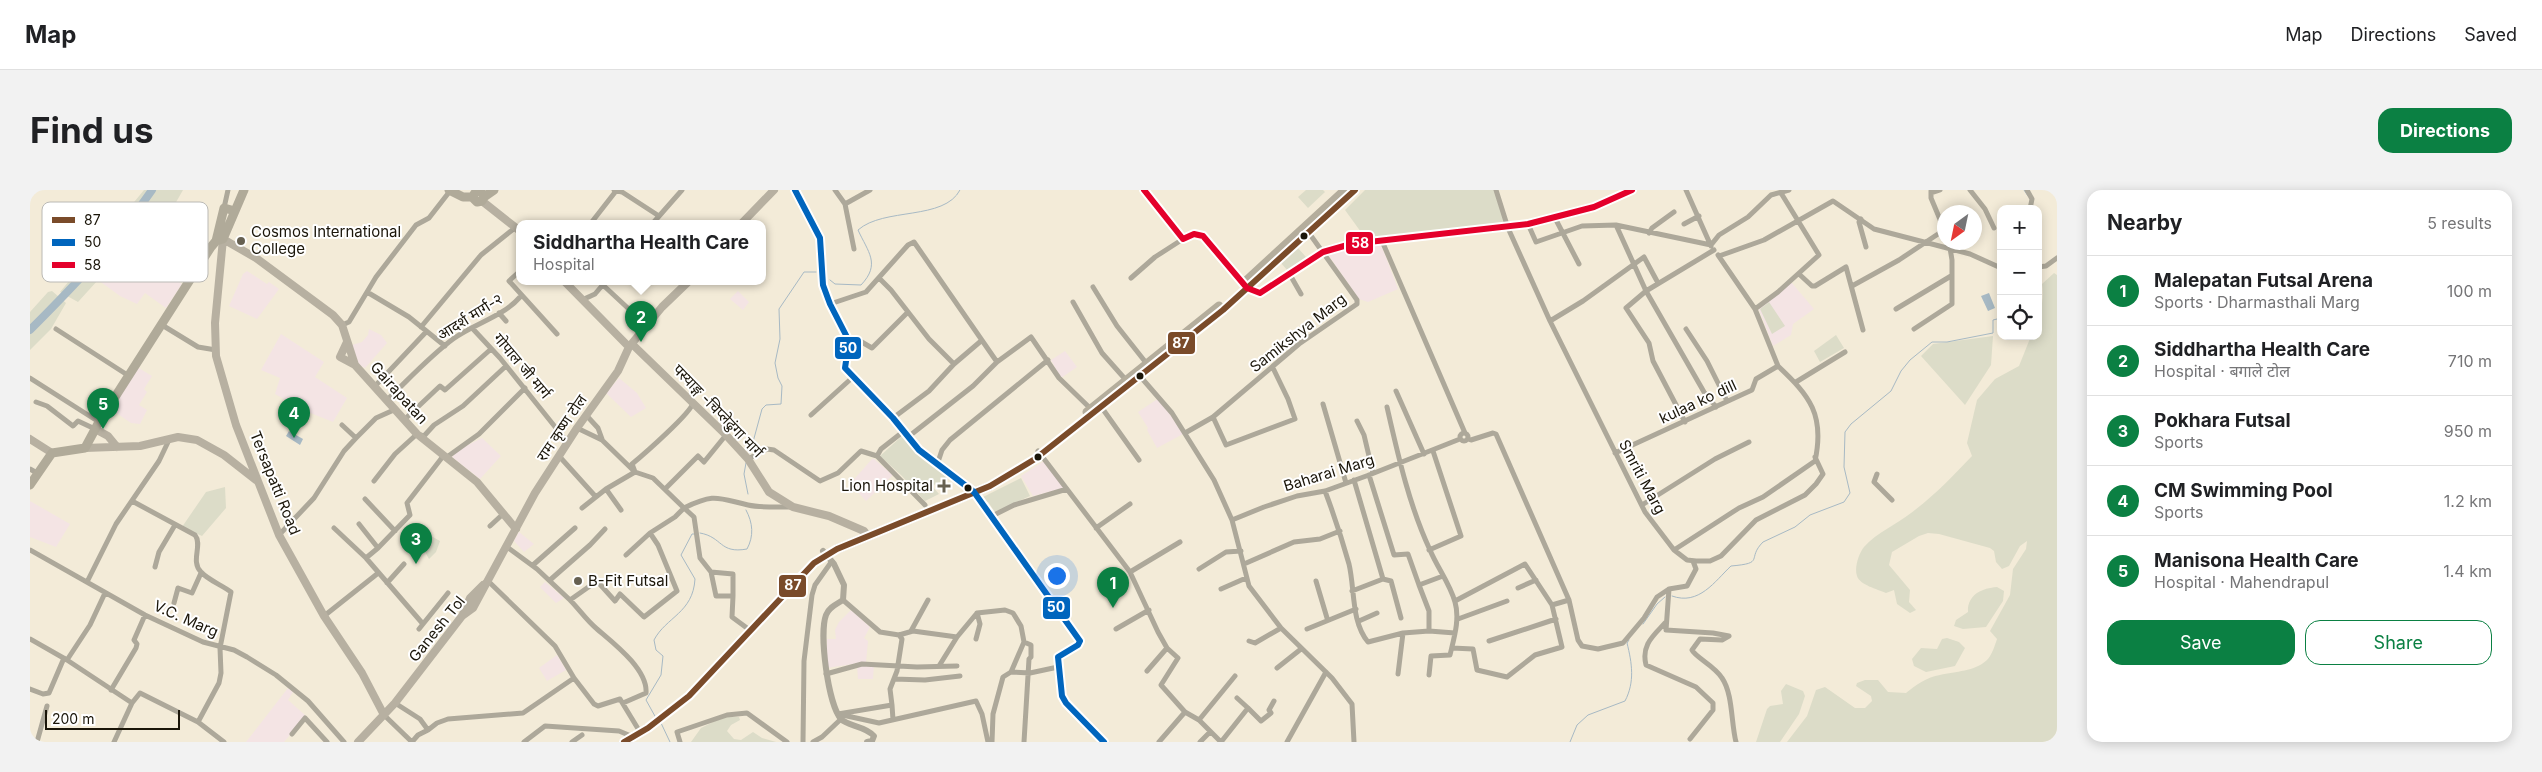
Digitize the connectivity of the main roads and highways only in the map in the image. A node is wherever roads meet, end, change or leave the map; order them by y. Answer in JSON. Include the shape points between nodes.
{"nodes":[{"id":1,"x":244,"y":190,"type":"edge"},
{"id":2,"x":450,"y":190,"type":"edge"},
{"id":3,"x":494,"y":190,"type":"edge"},
{"id":4,"x":774,"y":190,"type":"edge"},
{"id":5,"x":1346,"y":190,"type":"edge"},
{"id":6,"x":1354,"y":190,"type":"edge"},
{"id":7,"x":480,"y":194,"type":"edge"},
{"id":8,"x":235,"y":212,"type":"junction"},
{"id":9,"x":745,"y":220,"type":"edge"},
{"id":10,"x":516,"y":227,"type":"edge"},
{"id":11,"x":219,"y":240,"type":"junction"},
{"id":12,"x":208,"y":256,"type":"edge"},
{"id":13,"x":191,"y":282,"type":"edge"},
{"id":14,"x":568,"y":285,"type":"edge"},
{"id":15,"x":685,"y":285,"type":"edge"},
{"id":16,"x":1246,"y":286,"type":"junction"},
{"id":17,"x":347,"y":342,"type":"junction"},
{"id":18,"x":630,"y":346,"type":"junction"},
{"id":19,"x":355,"y":365,"type":"junction"},
{"id":20,"x":1138,"y":375,"type":"junction"},
{"id":21,"x":1096,"y":410,"type":"junction"},
{"id":22,"x":97,"y":425,"type":"junction"},
{"id":23,"x":30,"y":438,"type":"edge"},
{"id":24,"x":117,"y":447,"type":"junction"},
{"id":25,"x":85,"y":448,"type":"junction"},
{"id":26,"x":52,"y":453,"type":"junction"},
{"id":27,"x":34,"y":471,"type":"edge"},
{"id":28,"x":257,"y":482,"type":"junction"},
{"id":29,"x":30,"y":484,"type":"edge"},
{"id":30,"x":972,"y":490,"type":"junction"},
{"id":31,"x":516,"y":529,"type":"junction"},
{"id":32,"x":866,"y":534,"type":"junction"},
{"id":33,"x":384,"y":715,"type":"junction"},
{"id":34,"x":630,"y":740,"type":"edge"},
{"id":35,"x":358,"y":742,"type":"edge"}],
"edges":[{"from":1,"to":8,"type":"main road"},
{"from":2,"to":7,"type":"main road","via":[[463,198]]},
{"from":3,"to":7,"type":"main road"},
{"from":4,"to":9,"type":"main road"},
{"from":5,"to":16,"type":"highway"},
{"from":6,"to":16,"type":"highway"},
{"from":7,"to":10,"type":"main road"},
{"from":8,"to":11,"type":"main road"},
{"from":8,"to":11,"type":"main road","via":[[224,208]]},
{"from":11,"to":12,"type":"main road"},
{"from":11,"to":17,"type":"main road","name":"Gairapatan","via":[[256,258],[311,297],[342,325]]},
{"from":11,"to":28,"type":"main road","name":"Tersapatti Road","via":[[216,356]]},
{"from":13,"to":22,"type":"main road"},
{"from":14,"to":18,"type":"main road","name":"पस्याङ्ग -चिप्लेढुंगा मार्ग"},
{"from":15,"to":18,"type":"main road","name":"राम कृष्ण टोल"},
{"from":16,"to":20,"type":"highway"},
{"from":16,"to":20,"type":"highway","via":[[1147,364]]},
{"from":17,"to":19,"type":"main road","name":"Gairapatan"},
{"from":17,"to":19,"type":"main road","via":[[340,357]]},
{"from":18,"to":31,"type":"main road","name":"राम कृष्ण टोल","via":[[618,371],[577,428]]},
{"from":18,"to":32,"type":"main road","name":"पस्याङ्ग -चिप्लेढुंगा मार्ग","via":[[726,435],[748,459],[769,492],[793,507],[828,516]]},
{"from":19,"to":31,"type":"main road","name":"Gairapatan","via":[[417,434],[477,482]]},
{"from":20,"to":21,"type":"highway"},
{"from":20,"to":21,"type":"highway","via":[[1126,380]]},
{"from":21,"to":30,"type":"highway","via":[[1040,453]]},
{"from":22,"to":24,"type":"main road"},
{"from":22,"to":25,"type":"main road"},
{"from":23,"to":26,"type":"main road"},
{"from":24,"to":25,"type":"main road"},
{"from":24,"to":28,"type":"main road","via":[[140,446],[178,437],[197,440],[224,455]]},
{"from":25,"to":26,"type":"main road"},
{"from":26,"to":27,"type":"main road"},
{"from":27,"to":29,"type":"main road"},
{"from":28,"to":33,"type":"main road","name":"Tersapatti Road","via":[[279,536]]},
{"from":30,"to":32,"type":"highway"},
{"from":30,"to":32,"type":"highway","via":[[925,505]]},
{"from":31,"to":33,"type":"main road","name":"Ganesh Tol","via":[[508,547],[486,582],[470,598],[462,616]]},
{"from":32,"to":34,"type":"highway","via":[[797,572],[748,629],[670,709]]},
{"from":33,"to":35,"type":"main road","name":"Ganesh Tol"}]}
